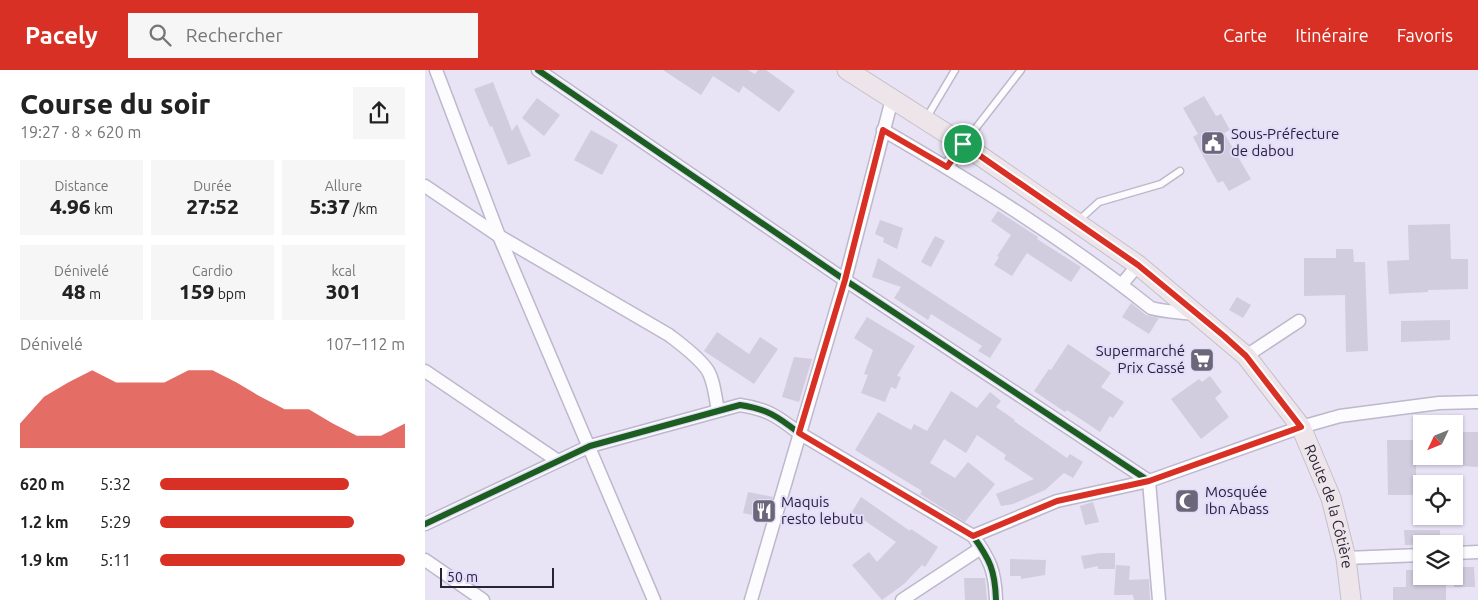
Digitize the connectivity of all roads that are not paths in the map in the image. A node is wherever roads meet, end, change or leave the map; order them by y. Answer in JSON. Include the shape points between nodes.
{"nodes":[{"id":1,"x":436,"y":70,"type":"edge"},
{"id":2,"x":538,"y":70,"type":"edge"},
{"id":3,"x":847,"y":70,"type":"edge"},
{"id":4,"x":955,"y":70,"type":"edge"},
{"id":5,"x":1021,"y":70,"type":"edge"},
{"id":6,"x":892,"y":99,"type":"junction"},
{"id":7,"x":925,"y":120,"type":"junction"},
{"id":8,"x":883,"y":130,"type":"junction"},
{"id":9,"x":963,"y":144,"type":"junction"},
{"id":10,"x":947,"y":167,"type":"junction"},
{"id":11,"x":1180,"y":171,"type":"dead end"},
{"id":12,"x":425,"y":186,"type":"edge"},
{"id":13,"x":1077,"y":222,"type":"junction"},
{"id":14,"x":499,"y":236,"type":"junction"},
{"id":15,"x":1056,"y":237,"type":"junction"},
{"id":16,"x":1138,"y":265,"type":"junction"},
{"id":17,"x":845,"y":280,"type":"junction"},
{"id":18,"x":1122,"y":284,"type":"junction"},
{"id":19,"x":1199,"y":315,"type":"junction"},
{"id":20,"x":1299,"y":321,"type":"dead end"},
{"id":21,"x":1246,"y":356,"type":"junction"},
{"id":22,"x":425,"y":371,"type":"edge"},
{"id":23,"x":1478,"y":402,"type":"edge"},
{"id":24,"x":718,"y":410,"type":"junction"},
{"id":25,"x":1301,"y":427,"type":"junction"},
{"id":26,"x":799,"y":433,"type":"junction"},
{"id":27,"x":590,"y":446,"type":"junction"},
{"id":28,"x":558,"y":462,"type":"junction"},
{"id":29,"x":1149,"y":481,"type":"junction"},
{"id":30,"x":425,"y":524,"type":"edge"},
{"id":31,"x":973,"y":536,"type":"junction"},
{"id":32,"x":981,"y":548,"type":"junction"},
{"id":33,"x":1478,"y":552,"type":"edge"},
{"id":34,"x":1463,"y":553,"type":"edge"},
{"id":35,"x":1413,"y":555,"type":"edge"},
{"id":36,"x":1346,"y":558,"type":"junction"},
{"id":37,"x":425,"y":560,"type":"edge"},
{"id":38,"x":483,"y":600,"type":"edge"},
{"id":39,"x":655,"y":600,"type":"edge"},
{"id":40,"x":751,"y":600,"type":"edge"},
{"id":41,"x":903,"y":600,"type":"edge"},
{"id":42,"x":996,"y":600,"type":"edge"},
{"id":43,"x":1159,"y":600,"type":"edge"},
{"id":44,"x":1351,"y":600,"type":"edge"}],
"edges":[{"from":1,"to":14,"type":"street"},
{"from":2,"to":17,"type":"street"},
{"from":3,"to":6,"type":"main road","name":"Route de la Côtière"},
{"from":4,"to":7,"type":"lane"},
{"from":5,"to":9,"type":"lane"},
{"from":6,"to":7,"type":"main road","name":"Route de la Côtière"},
{"from":6,"to":8,"type":"street"},
{"from":7,"to":9,"type":"main road","name":"Route de la Côtière"},
{"from":8,"to":10,"type":"street"},
{"from":8,"to":17,"type":"street"},
{"from":9,"to":10,"type":"street"},
{"from":9,"to":13,"type":"main road","name":"Route de la Côtière"},
{"from":10,"to":15,"type":"street"},
{"from":11,"to":13,"type":"lane","via":[[1161,184],[1099,202]]},
{"from":12,"to":14,"type":"street"},
{"from":13,"to":15,"type":"street"},
{"from":13,"to":16,"type":"main road","name":"Route de la Côtière"},
{"from":14,"to":24,"type":"street","via":[[677,341],[707,369]]},
{"from":14,"to":27,"type":"street"},
{"from":15,"to":18,"type":"street"},
{"from":16,"to":18,"type":"street"},
{"from":16,"to":19,"type":"main road","name":"Route de la Côtière"},
{"from":17,"to":26,"type":"street"},
{"from":17,"to":29,"type":"street"},
{"from":18,"to":19,"type":"street","via":[[1151,308]]},
{"from":19,"to":21,"type":"main road","name":"Route de la Côtière"},
{"from":20,"to":21,"type":"street"},
{"from":21,"to":25,"type":"main road","name":"Route de la Côtière"},
{"from":22,"to":28,"type":"street"},
{"from":23,"to":25,"type":"street","via":[[1439,403],[1340,416]]},
{"from":24,"to":26,"type":"street","via":[[740,405],[759,408],[777,416]]},
{"from":24,"to":27,"type":"street"},
{"from":25,"to":29,"type":"street"},
{"from":25,"to":36,"type":"main road","name":"Route de la Côtière","via":[[1331,498]]},
{"from":26,"to":31,"type":"street"},
{"from":26,"to":40,"type":"street"},
{"from":27,"to":28,"type":"street"},
{"from":27,"to":39,"type":"street"},
{"from":28,"to":30,"type":"street"},
{"from":29,"to":31,"type":"street","via":[[1057,501]]},
{"from":29,"to":43,"type":"street"},
{"from":31,"to":32,"type":"street"},
{"from":32,"to":41,"type":"street"},
{"from":32,"to":42,"type":"street","via":[[995,578]]},
{"from":33,"to":34,"type":"street"},
{"from":35,"to":36,"type":"street"},
{"from":36,"to":44,"type":"main road","name":"Route de la Côtière"},
{"from":37,"to":38,"type":"street"}]}
